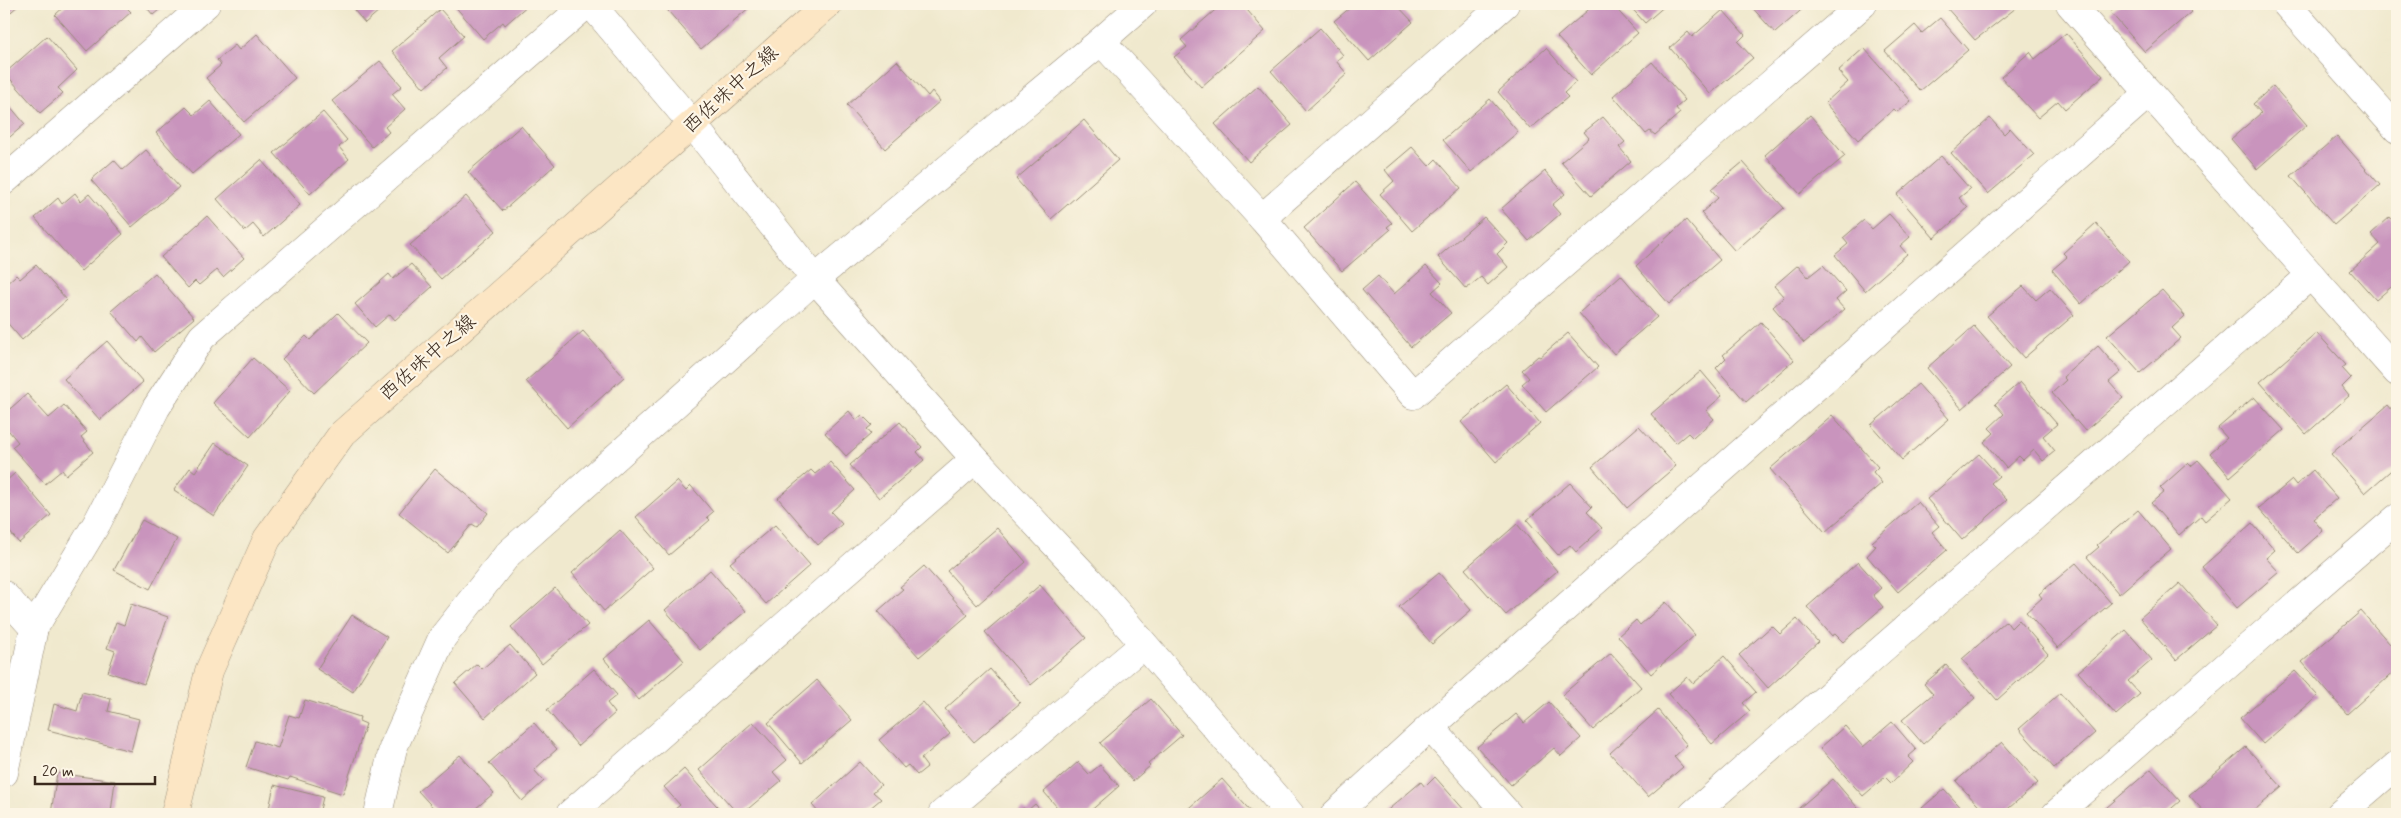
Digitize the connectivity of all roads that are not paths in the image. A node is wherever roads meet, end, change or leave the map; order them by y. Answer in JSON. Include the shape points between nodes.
{"nodes":[{"id":1,"x":206,"y":4,"type":"edge"},
{"id":2,"x":589,"y":4,"type":"edge"},
{"id":3,"x":828,"y":4,"type":"edge"},
{"id":4,"x":1143,"y":4,"type":"edge"},
{"id":5,"x":1504,"y":4,"type":"edge"},
{"id":6,"x":1864,"y":4,"type":"edge"},
{"id":7,"x":2070,"y":4,"type":"edge"},
{"id":8,"x":2286,"y":4,"type":"edge"},
{"id":9,"x":1102,"y":41,"type":"junction"},
{"id":10,"x":2150,"y":93,"type":"junction"},
{"id":11,"x":693,"y":125,"type":"junction"},
{"id":12,"x":2397,"y":129,"type":"edge"},
{"id":13,"x":4,"y":181,"type":"edge"},
{"id":14,"x":1262,"y":218,"type":"junction"},
{"id":15,"x":2311,"y":275,"type":"junction"},
{"id":16,"x":815,"y":279,"type":"junction"},
{"id":17,"x":2397,"y":372,"type":"edge"},
{"id":18,"x":974,"y":459,"type":"junction"},
{"id":19,"x":2397,"y":518,"type":"edge"},
{"id":20,"x":4,"y":595,"type":"edge"},
{"id":21,"x":34,"y":628,"type":"junction"},
{"id":22,"x":1143,"y":645,"type":"junction"},
{"id":23,"x":1430,"y":726,"type":"junction"},
{"id":24,"x":2397,"y":765,"type":"edge"},
{"id":25,"x":4,"y":773,"type":"edge"},
{"id":26,"x":175,"y":814,"type":"edge"},
{"id":27,"x":378,"y":814,"type":"edge"},
{"id":28,"x":570,"y":814,"type":"edge"},
{"id":29,"x":942,"y":814,"type":"edge"},
{"id":30,"x":1290,"y":814,"type":"edge"},
{"id":31,"x":1335,"y":814,"type":"edge"},
{"id":32,"x":1508,"y":814,"type":"edge"},
{"id":33,"x":1693,"y":814,"type":"edge"},
{"id":34,"x":2056,"y":814,"type":"edge"},
{"id":35,"x":2340,"y":814,"type":"edge"}],
"edges":[{"from":1,"to":13,"type":"street"},
{"from":2,"to":11,"type":"street"},
{"from":2,"to":21,"type":"street","via":[[202,337],[156,408],[97,523]]},
{"from":3,"to":11,"type":"main road","name":"西佐味中之線"},
{"from":4,"to":9,"type":"street"},
{"from":5,"to":14,"type":"street"},
{"from":6,"to":14,"type":"street","via":[[1413,395]]},
{"from":7,"to":10,"type":"street"},
{"from":8,"to":12,"type":"street"},
{"from":9,"to":14,"type":"street"},
{"from":9,"to":16,"type":"street"},
{"from":10,"to":15,"type":"street"},
{"from":10,"to":23,"type":"street"},
{"from":11,"to":16,"type":"street"},
{"from":11,"to":26,"type":"main road","name":"西佐味中之線","via":[[342,434],[267,540],[208,671]]},
{"from":15,"to":17,"type":"street"},
{"from":15,"to":33,"type":"street"},
{"from":16,"to":18,"type":"street"},
{"from":16,"to":27,"type":"street","via":[[508,554],[442,638],[392,748]]},
{"from":18,"to":22,"type":"street","via":[[1088,580]]},
{"from":18,"to":28,"type":"street"},
{"from":19,"to":34,"type":"street"},
{"from":20,"to":21,"type":"street"},
{"from":21,"to":25,"type":"street"},
{"from":22,"to":29,"type":"street"},
{"from":22,"to":30,"type":"street"},
{"from":23,"to":31,"type":"street"},
{"from":23,"to":32,"type":"street"},
{"from":24,"to":35,"type":"street"}]}
